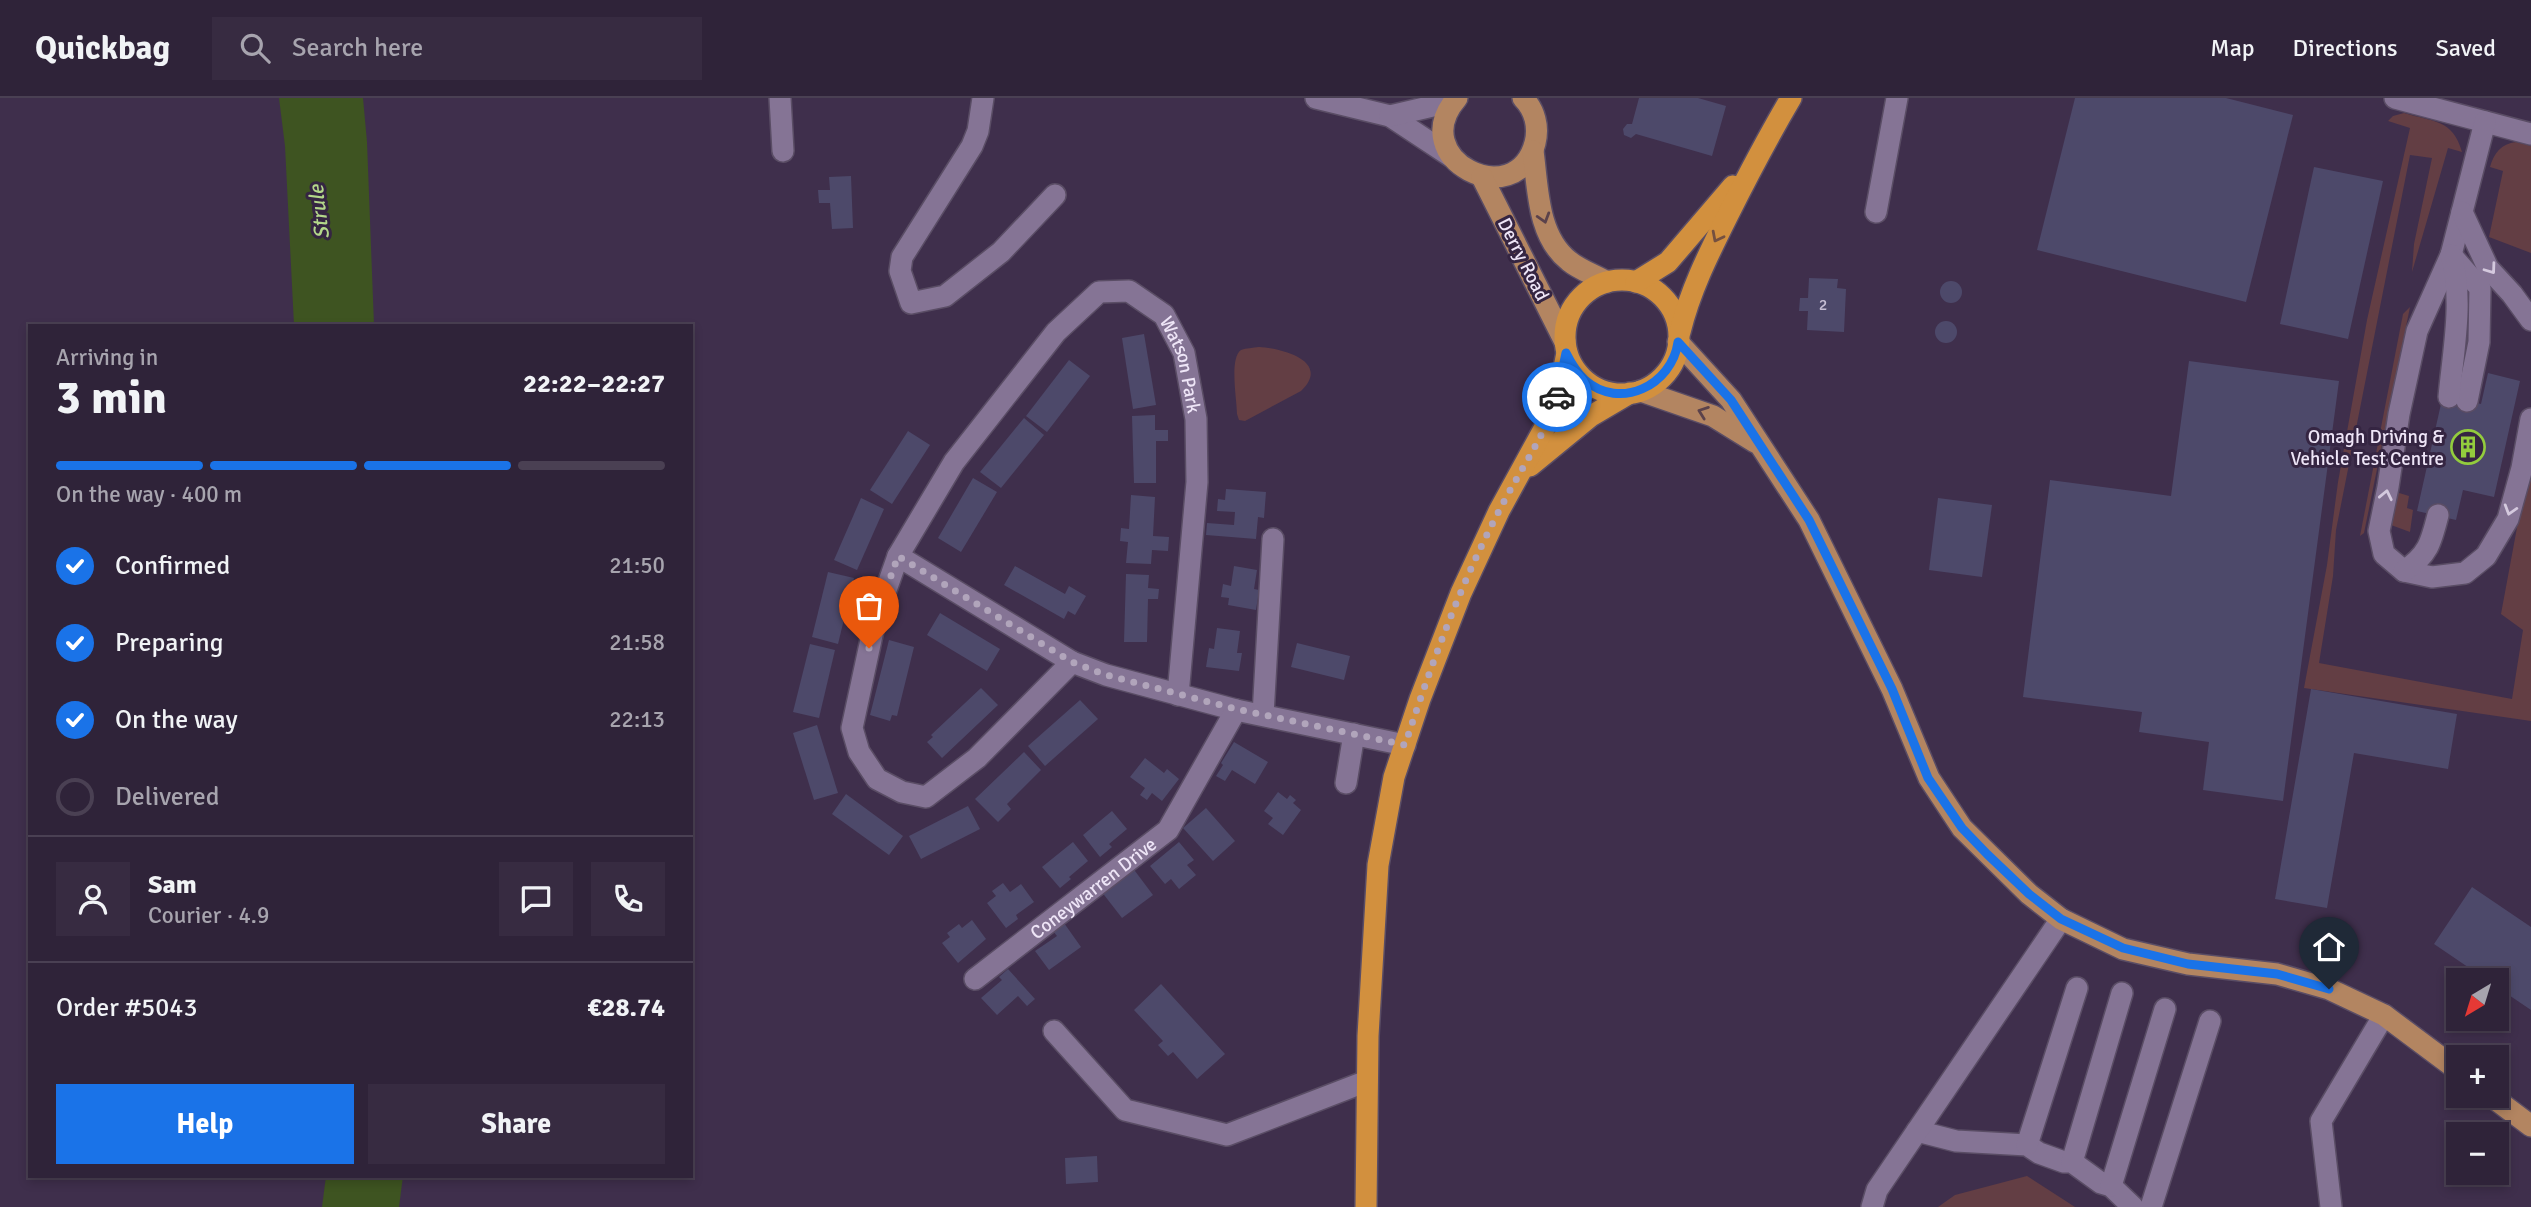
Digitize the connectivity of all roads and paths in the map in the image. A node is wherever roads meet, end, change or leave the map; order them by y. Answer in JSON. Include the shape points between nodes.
{"nodes":[{"id":1,"x":780,"y":98,"type":"edge"},
{"id":2,"x":983,"y":98,"type":"edge"},
{"id":3,"x":1316,"y":98,"type":"edge"},
{"id":4,"x":1791,"y":98,"type":"edge"},
{"id":5,"x":1897,"y":98,"type":"edge"},
{"id":6,"x":2395,"y":98,"type":"edge"},
{"id":7,"x":1455,"y":99,"type":"edge"},
{"id":8,"x":1529,"y":102,"type":"edge"},
{"id":9,"x":1390,"y":116,"type":"junction"},
{"id":10,"x":2485,"y":122,"type":"junction"},
{"id":11,"x":2531,"y":134,"type":"edge"},
{"id":12,"x":783,"y":151,"type":"dead end"},
{"id":13,"x":1533,"y":151,"type":"junction"},
{"id":14,"x":1759,"y":154,"type":"junction"},
{"id":15,"x":1452,"y":157,"type":"junction"},
{"id":16,"x":1482,"y":177,"type":"junction"},
{"id":17,"x":1055,"y":195,"type":"dead end"},
{"id":18,"x":1876,"y":212,"type":"dead end"},
{"id":19,"x":2462,"y":212,"type":"junction"},
{"id":20,"x":2456,"y":260,"type":"junction"},
{"id":21,"x":1607,"y":282,"type":"junction"},
{"id":22,"x":1636,"y":282,"type":"junction"},
{"id":23,"x":2531,"y":320,"type":"edge"},
{"id":24,"x":1678,"y":340,"type":"junction"},
{"id":25,"x":1566,"y":347,"type":"junction"},
{"id":26,"x":1635,"y":392,"type":"junction"},
{"id":27,"x":2458,"y":399,"type":"dead end"},
{"id":28,"x":2531,"y":419,"type":"edge"},
{"id":29,"x":1760,"y":446,"type":"junction"},
{"id":30,"x":1519,"y":476,"type":"junction"},
{"id":31,"x":2438,"y":516,"type":"dead end"},
{"id":32,"x":1273,"y":539,"type":"dead end"},
{"id":33,"x":898,"y":556,"type":"junction"},
{"id":34,"x":2404,"y":571,"type":"junction"},
{"id":35,"x":1072,"y":662,"type":"junction"},
{"id":36,"x":1178,"y":695,"type":"junction"},
{"id":37,"x":1236,"y":709,"type":"junction"},
{"id":38,"x":1262,"y":715,"type":"junction"},
{"id":39,"x":1354,"y":734,"type":"junction"},
{"id":40,"x":1405,"y":745,"type":"junction"},
{"id":41,"x":1346,"y":783,"type":"dead end"},
{"id":42,"x":2061,"y":919,"type":"junction"},
{"id":43,"x":975,"y":979,"type":"dead end"},
{"id":44,"x":2077,"y":988,"type":"dead end"},
{"id":45,"x":2122,"y":993,"type":"dead end"},
{"id":46,"x":2165,"y":1009,"type":"dead end"},
{"id":47,"x":2384,"y":1015,"type":"junction"},
{"id":48,"x":2210,"y":1021,"type":"dead end"},
{"id":49,"x":1054,"y":1031,"type":"dead end"},
{"id":50,"x":2446,"y":1061,"type":"edge"},
{"id":51,"x":1367,"y":1081,"type":"junction"},
{"id":52,"x":2507,"y":1108,"type":"edge"},
{"id":53,"x":2531,"y":1126,"type":"edge"},
{"id":54,"x":1917,"y":1131,"type":"junction"},
{"id":55,"x":2027,"y":1146,"type":"junction"},
{"id":56,"x":2072,"y":1162,"type":"junction"},
{"id":57,"x":2111,"y":1186,"type":"junction"},
{"id":58,"x":1366,"y":1207,"type":"edge"},
{"id":59,"x":1872,"y":1207,"type":"edge"},
{"id":60,"x":2133,"y":1207,"type":"edge"},
{"id":61,"x":2151,"y":1207,"type":"edge"},
{"id":62,"x":2332,"y":1207,"type":"edge"}],
"edges":[{"from":1,"to":12,"type":"street"},
{"from":2,"to":17,"type":"street","via":[[972,146],[902,257],[900,271],[911,303],[945,296],[1001,251]]},
{"from":3,"to":9,"type":"street"},
{"from":4,"to":14,"type":"highway"},
{"from":5,"to":18,"type":"street"},
{"from":6,"to":10,"type":"street"},
{"from":7,"to":9,"type":"street"},
{"from":7,"to":15,"type":"main road","via":[[1443,130]]},
{"from":8,"to":13,"type":"main road","name":"Derry Road","via":[[1536,121]]},
{"from":9,"to":15,"type":"street"},
{"from":10,"to":11,"type":"street"},
{"from":10,"to":19,"type":"street"},
{"from":13,"to":16,"type":"main road","via":[[1514,171]]},
{"from":13,"to":21,"type":"main road","name":"Derry Road","one_way":true,"via":[[1541,216],[1554,246],[1569,261]]},
{"from":14,"to":22,"type":"highway","via":[[1668,262]]},
{"from":14,"to":24,"type":"highway","one_way":true,"via":[[1704,263]]},
{"from":15,"to":16,"type":"main road"},
{"from":16,"to":25,"type":"main road","name":"Derry Road"},
{"from":19,"to":20,"type":"street"},
{"from":19,"to":23,"type":"street","one_way":true,"via":[[2488,268]]},
{"from":20,"to":27,"type":"street"},
{"from":34,"to":20,"type":"street","one_way":true,"via":[[2384,554],[2379,531],[2417,331]]},
{"from":21,"to":22,"type":"highway"},
{"from":21,"to":25,"type":"highway","via":[[1577,301],[1568,317]]},
{"from":22,"to":24,"type":"highway","via":[[1670,306]]},
{"from":24,"to":26,"type":"highway","via":[[1670,368],[1657,382]]},
{"from":24,"to":29,"type":"main road","via":[[1731,400]]},
{"from":25,"to":26,"type":"highway","via":[[1574,369],[1587,382],[1604,391]]},
{"from":25,"to":30,"type":"highway","via":[[1551,416]]},
{"from":29,"to":26,"type":"main road","one_way":true,"via":[[1713,416]]},
{"from":26,"to":30,"type":"highway","via":[[1591,416]]},
{"from":28,"to":34,"type":"street","one_way":true,"via":[[2508,519],[2486,556],[2465,573],[2432,577]]},
{"from":29,"to":42,"type":"main road","via":[[1822,545],[1892,689],[1928,778],[1970,837]]},
{"from":30,"to":40,"type":"highway","via":[[1461,593]]},
{"from":31,"to":34,"type":"street","via":[[2421,559]]},
{"from":32,"to":38,"type":"street"},
{"from":33,"to":35,"type":"street"},
{"from":33,"to":35,"type":"street","name":"Watson Park","via":[[875,621],[852,728],[859,752],[877,779],[902,792],[926,796],[977,758]]},
{"from":33,"to":36,"type":"street","name":"Watson Park","via":[[954,462],[1056,331],[1099,292],[1129,291],[1164,315],[1184,353],[1196,419],[1196,482]]},
{"from":35,"to":36,"type":"street"},
{"from":36,"to":37,"type":"street"},
{"from":37,"to":38,"type":"street"},
{"from":37,"to":43,"type":"street","name":"Coneywarren Drive","via":[[1168,830]]},
{"from":38,"to":39,"type":"street"},
{"from":39,"to":40,"type":"street"},
{"from":39,"to":41,"type":"street"},
{"from":40,"to":51,"type":"highway","via":[[1394,777],[1378,865]]},
{"from":42,"to":47,"type":"main road","via":[[2123,948],[2188,964],[2277,974],[2329,989]]},
{"from":42,"to":54,"type":"street"},
{"from":44,"to":55,"type":"street"},
{"from":45,"to":56,"type":"street"},
{"from":46,"to":57,"type":"street"},
{"from":47,"to":50,"type":"main road"},
{"from":47,"to":62,"type":"street","via":[[2321,1121]]},
{"from":48,"to":61,"type":"street"},
{"from":49,"to":51,"type":"street","via":[[1125,1110],[1227,1135]]},
{"from":51,"to":58,"type":"highway"},
{"from":52,"to":53,"type":"main road"},
{"from":54,"to":55,"type":"street","via":[[1956,1141]]},
{"from":54,"to":59,"type":"street","via":[[1877,1190]]},
{"from":55,"to":56,"type":"street"},
{"from":56,"to":57,"type":"street"},
{"from":57,"to":60,"type":"street"}]}
